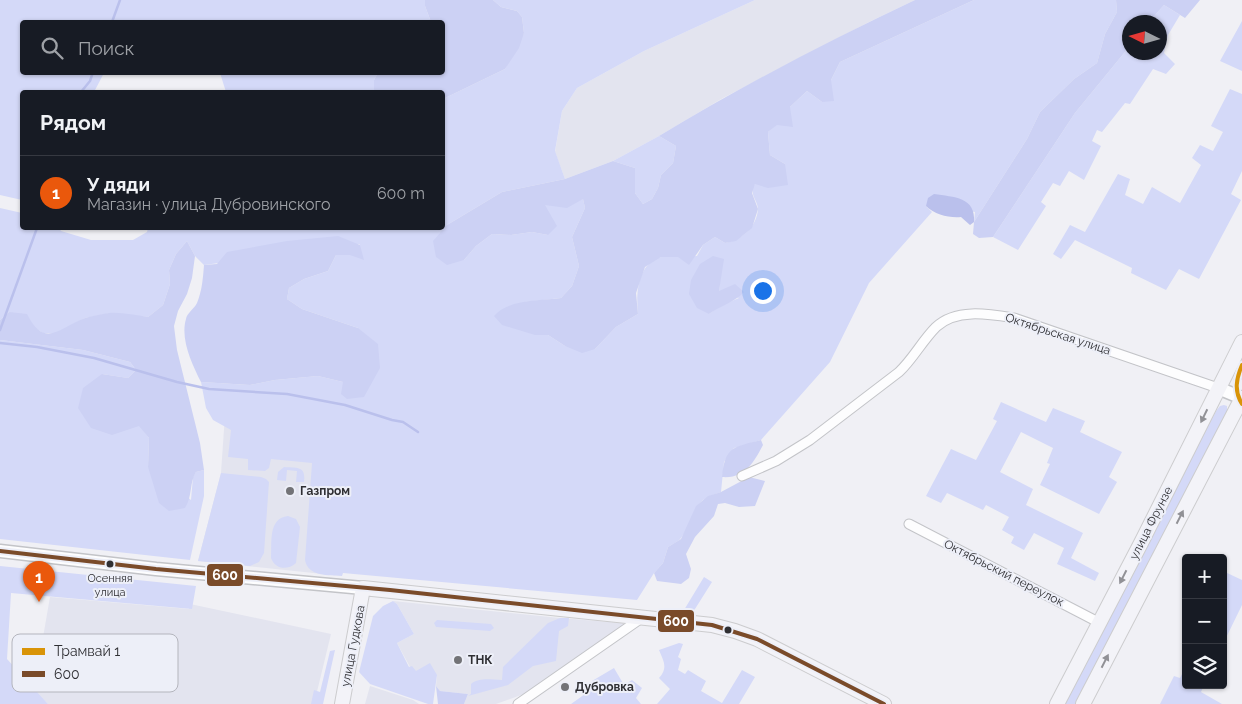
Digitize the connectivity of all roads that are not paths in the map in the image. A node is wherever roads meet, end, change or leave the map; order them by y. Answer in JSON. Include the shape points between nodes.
{"nodes":[{"id":1,"x":1242,"y":342,"type":"edge"},
{"id":2,"x":1218,"y":388,"type":"junction"},
{"id":3,"x":1242,"y":398,"type":"edge"},
{"id":4,"x":742,"y":476,"type":"dead end"},
{"id":5,"x":909,"y":524,"type":"dead end"},
{"id":6,"x":0,"y":551,"type":"edge"},
{"id":7,"x":363,"y":588,"type":"junction"},
{"id":8,"x":644,"y":617,"type":"junction"},
{"id":9,"x":1100,"y":623,"type":"junction"},
{"id":10,"x":342,"y":704,"type":"edge"},
{"id":11,"x":518,"y":704,"type":"edge"},
{"id":12,"x":884,"y":704,"type":"edge"},
{"id":13,"x":1057,"y":704,"type":"edge"},
{"id":14,"x":1083,"y":704,"type":"edge"}],
"edges":[{"from":1,"to":2,"type":"main road","name":"улица Фрунзе"},
{"from":2,"to":3,"type":"main road","name":"Октябрьская улица"},
{"from":2,"to":4,"type":"street","name":"Октябрьская улица","via":[[1014,318],[960,315],[936,327],[899,372],[810,440],[776,461]]},
{"from":2,"to":9,"type":"main road","name":"улица Фрунзе","one_way":true},
{"from":14,"to":3,"type":"main road","name":"улица Фрунзе","one_way":true},
{"from":5,"to":9,"type":"street","name":"Октябрьский переулок"},
{"from":6,"to":7,"type":"main road"},
{"from":7,"to":8,"type":"main road"},
{"from":7,"to":10,"type":"main road","name":"улица Гудкова"},
{"from":8,"to":11,"type":"street"},
{"from":8,"to":12,"type":"main road","via":[[712,625],[757,639]]},
{"from":9,"to":13,"type":"main road","name":"улица Фрунзе"}]}
